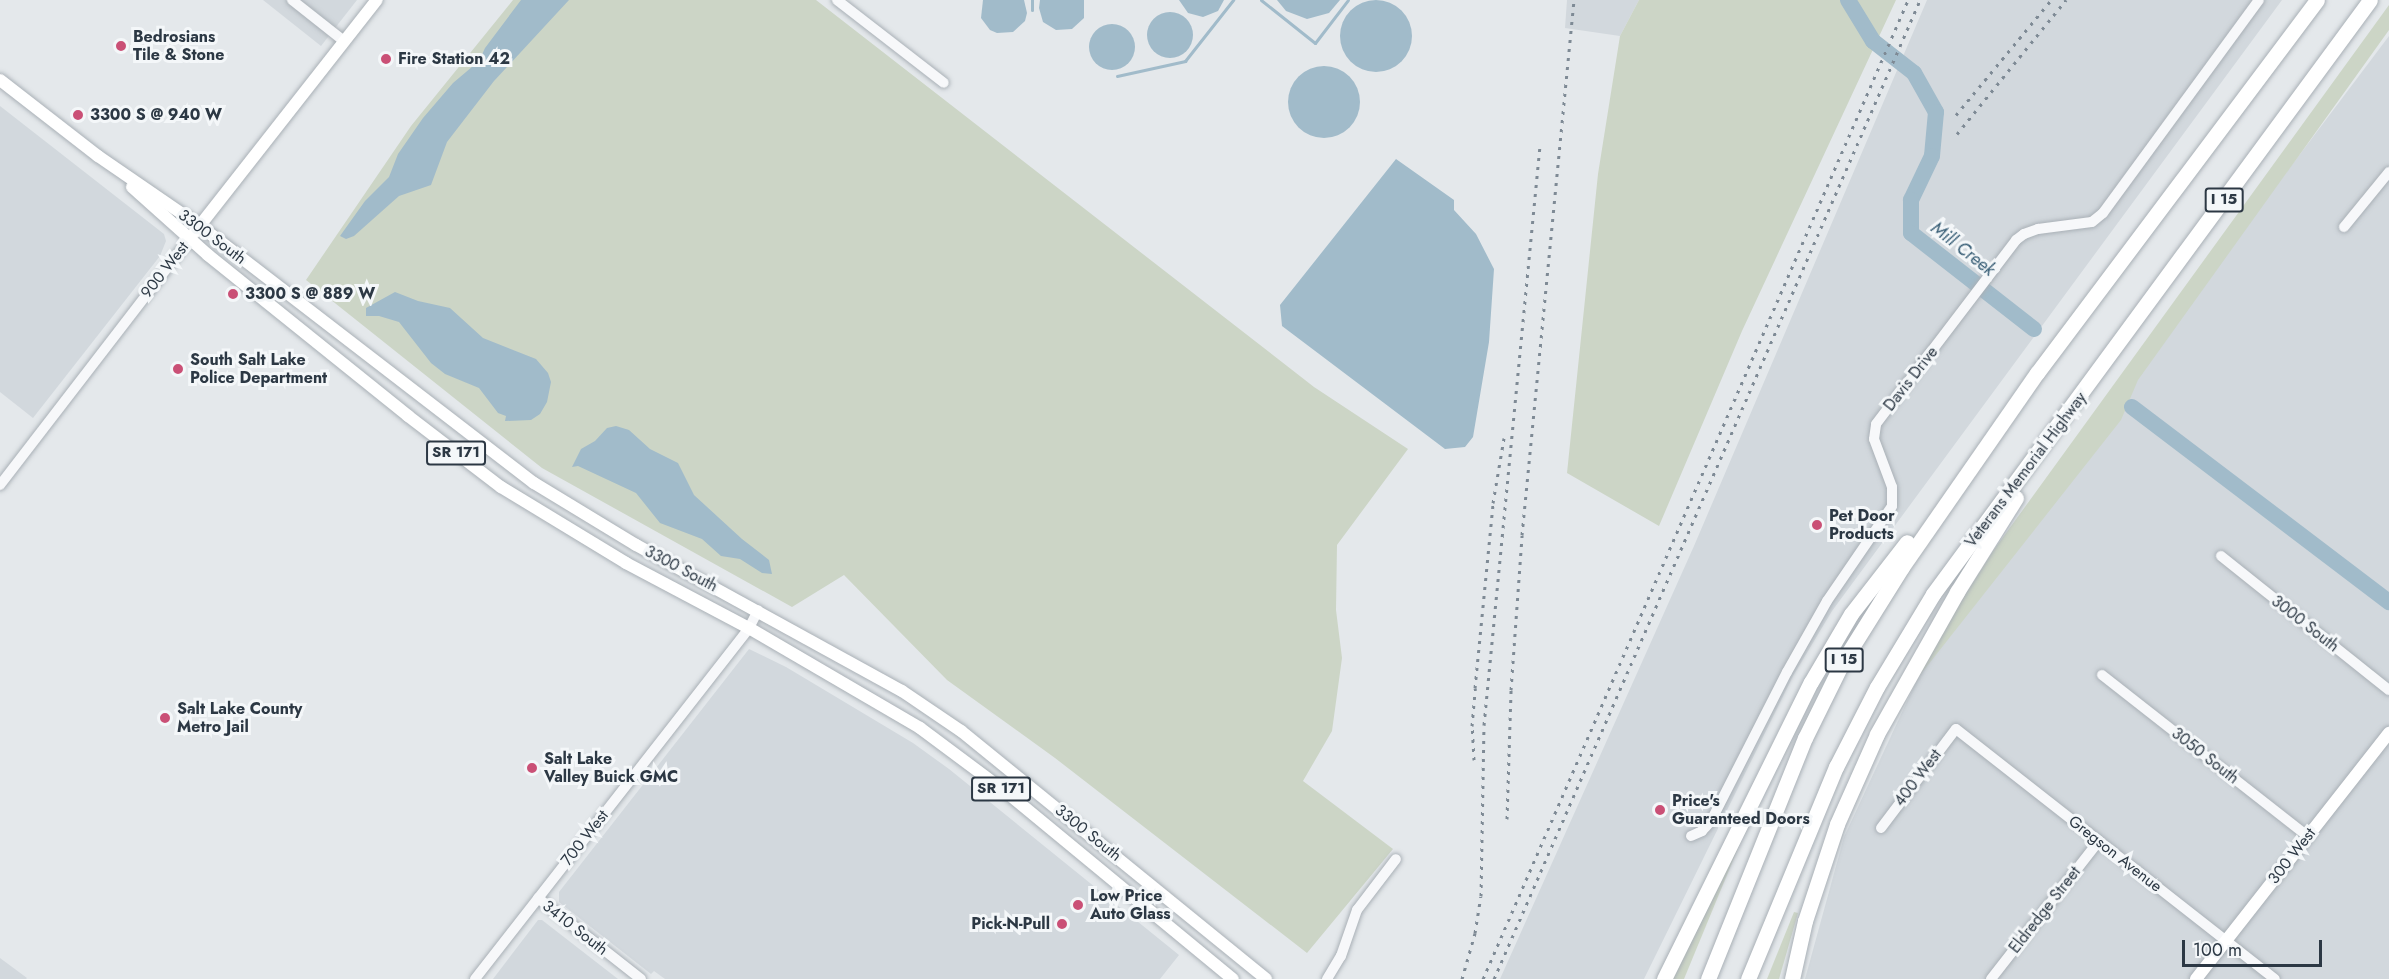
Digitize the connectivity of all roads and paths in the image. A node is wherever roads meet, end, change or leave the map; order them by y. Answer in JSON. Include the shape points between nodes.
{"nodes":[{"id":1,"x":292,"y":0,"type":"edge"},
{"id":2,"x":377,"y":0,"type":"edge"},
{"id":3,"x":837,"y":0,"type":"edge"},
{"id":4,"x":2259,"y":0,"type":"edge"},
{"id":5,"x":2317,"y":0,"type":"edge"},
{"id":6,"x":2370,"y":0,"type":"edge"},
{"id":7,"x":344,"y":41,"type":"junction"},
{"id":8,"x":0,"y":80,"type":"edge"},
{"id":9,"x":944,"y":83,"type":"dead end"},
{"id":10,"x":98,"y":156,"type":"junction"},
{"id":11,"x":2389,"y":171,"type":"edge"},
{"id":12,"x":200,"y":226,"type":"junction"},
{"id":13,"x":2344,"y":227,"type":"dead end"},
{"id":14,"x":189,"y":240,"type":"junction"},
{"id":15,"x":2037,"y":373,"type":"junction"},
{"id":16,"x":2078,"y":400,"type":"junction"},
{"id":17,"x":0,"y":485,"type":"edge"},
{"id":18,"x":2222,"y":556,"type":"dead end"},
{"id":19,"x":758,"y":610,"type":"junction"},
{"id":20,"x":749,"y":628,"type":"junction"},
{"id":21,"x":2102,"y":675,"type":"dead end"},
{"id":22,"x":2389,"y":690,"type":"edge"},
{"id":23,"x":1956,"y":729,"type":"joint"},
{"id":24,"x":2389,"y":733,"type":"edge"},
{"id":25,"x":1881,"y":828,"type":"dead end"},
{"id":26,"x":1691,"y":836,"type":"dead end"},
{"id":27,"x":2307,"y":837,"type":"junction"},
{"id":28,"x":2098,"y":841,"type":"junction"},
{"id":29,"x":1396,"y":859,"type":"dead end"},
{"id":30,"x":537,"y":898,"type":"junction"},
{"id":31,"x":2226,"y":941,"type":"junction"},
{"id":32,"x":475,"y":979,"type":"edge"},
{"id":33,"x":640,"y":979,"type":"edge"},
{"id":34,"x":1233,"y":979,"type":"edge"},
{"id":35,"x":1266,"y":979,"type":"edge"},
{"id":36,"x":1327,"y":979,"type":"edge"},
{"id":37,"x":1664,"y":979,"type":"edge"},
{"id":38,"x":1708,"y":979,"type":"edge"},
{"id":39,"x":1748,"y":979,"type":"edge"},
{"id":40,"x":1792,"y":979,"type":"edge"},
{"id":41,"x":1990,"y":979,"type":"edge"},
{"id":42,"x":2196,"y":979,"type":"edge"},
{"id":43,"x":2276,"y":979,"type":"edge"}],
"edges":[{"from":1,"to":7,"type":"street"},
{"from":2,"to":7,"type":"main road","name":"900 West"},
{"from":3,"to":9,"type":"street"},
{"from":4,"to":26,"type":"street","name":"Davis Drive","via":[[2103,213],[2092,222],[2038,229],[2016,240],[1876,424],[1874,439],[1892,488],[1892,506],[1827,601],[1711,821]]},
{"from":5,"to":15,"type":"highway","number":"I 15"},
{"from":6,"to":16,"type":"highway","name":"Veterans Memorial Highway","number":"I 15"},
{"from":7,"to":12,"type":"main road","name":"900 West"},
{"from":8,"to":10,"type":"main road","name":"3300 South","number":"SR 171"},
{"from":10,"to":12,"type":"main road","name":"3300 South","number":"SR 171"},
{"from":10,"to":14,"type":"main road","name":"3300 South","number":"SR 171"},
{"from":11,"to":13,"type":"street"},
{"from":12,"to":14,"type":"main road","name":"900 West"},
{"from":12,"to":19,"type":"main road","name":"3300 South","number":"SR 171","via":[[534,483],[636,545]]},
{"from":14,"to":17,"type":"street","name":"900 West"},
{"from":14,"to":20,"type":"main road","name":"3300 South","number":"SR 171","via":[[501,487],[626,563]]},
{"from":15,"to":37,"type":"highway","via":[[1851,614],[1811,682]]},
{"from":15,"to":38,"type":"highway","number":"I 15","via":[[1902,567],[1842,663],[1805,738]]},
{"from":16,"to":39,"type":"highway","name":"Veterans Memorial Highway","number":"I 15","via":[[1933,594],[1877,687],[1836,767]]},
{"from":16,"to":40,"type":"highway","via":[[1957,592],[1877,734],[1837,824],[1805,921]]},
{"from":18,"to":22,"type":"street","name":"3000 South"},
{"from":19,"to":20,"type":"street","name":"700 West"},
{"from":19,"to":35,"type":"main road","name":"3300 South","number":"SR 171","via":[[902,692],[961,731]]},
{"from":20,"to":30,"type":"street","name":"700 West"},
{"from":20,"to":34,"type":"main road","name":"3300 South","number":"SR 171","via":[[939,741]]},
{"from":21,"to":27,"type":"street","name":"3050 South"},
{"from":23,"to":25,"type":"street","name":"400 West"},
{"from":23,"to":28,"type":"street","name":"Gregson Avenue"},
{"from":24,"to":27,"type":"main road","name":"300 West"},
{"from":27,"to":31,"type":"main road","name":"300 West"},
{"from":28,"to":31,"type":"street","name":"Gregson Avenue"},
{"from":28,"to":41,"type":"street","name":"Eldredge Street"},
{"from":29,"to":36,"type":"street","via":[[1357,909],[1341,956]]},
{"from":30,"to":32,"type":"street","name":"700 West"},
{"from":30,"to":33,"type":"street","name":"3410 South"},
{"from":31,"to":42,"type":"main road","name":"300 West"},
{"from":31,"to":43,"type":"street","name":"Gregson Avenue"}]}
